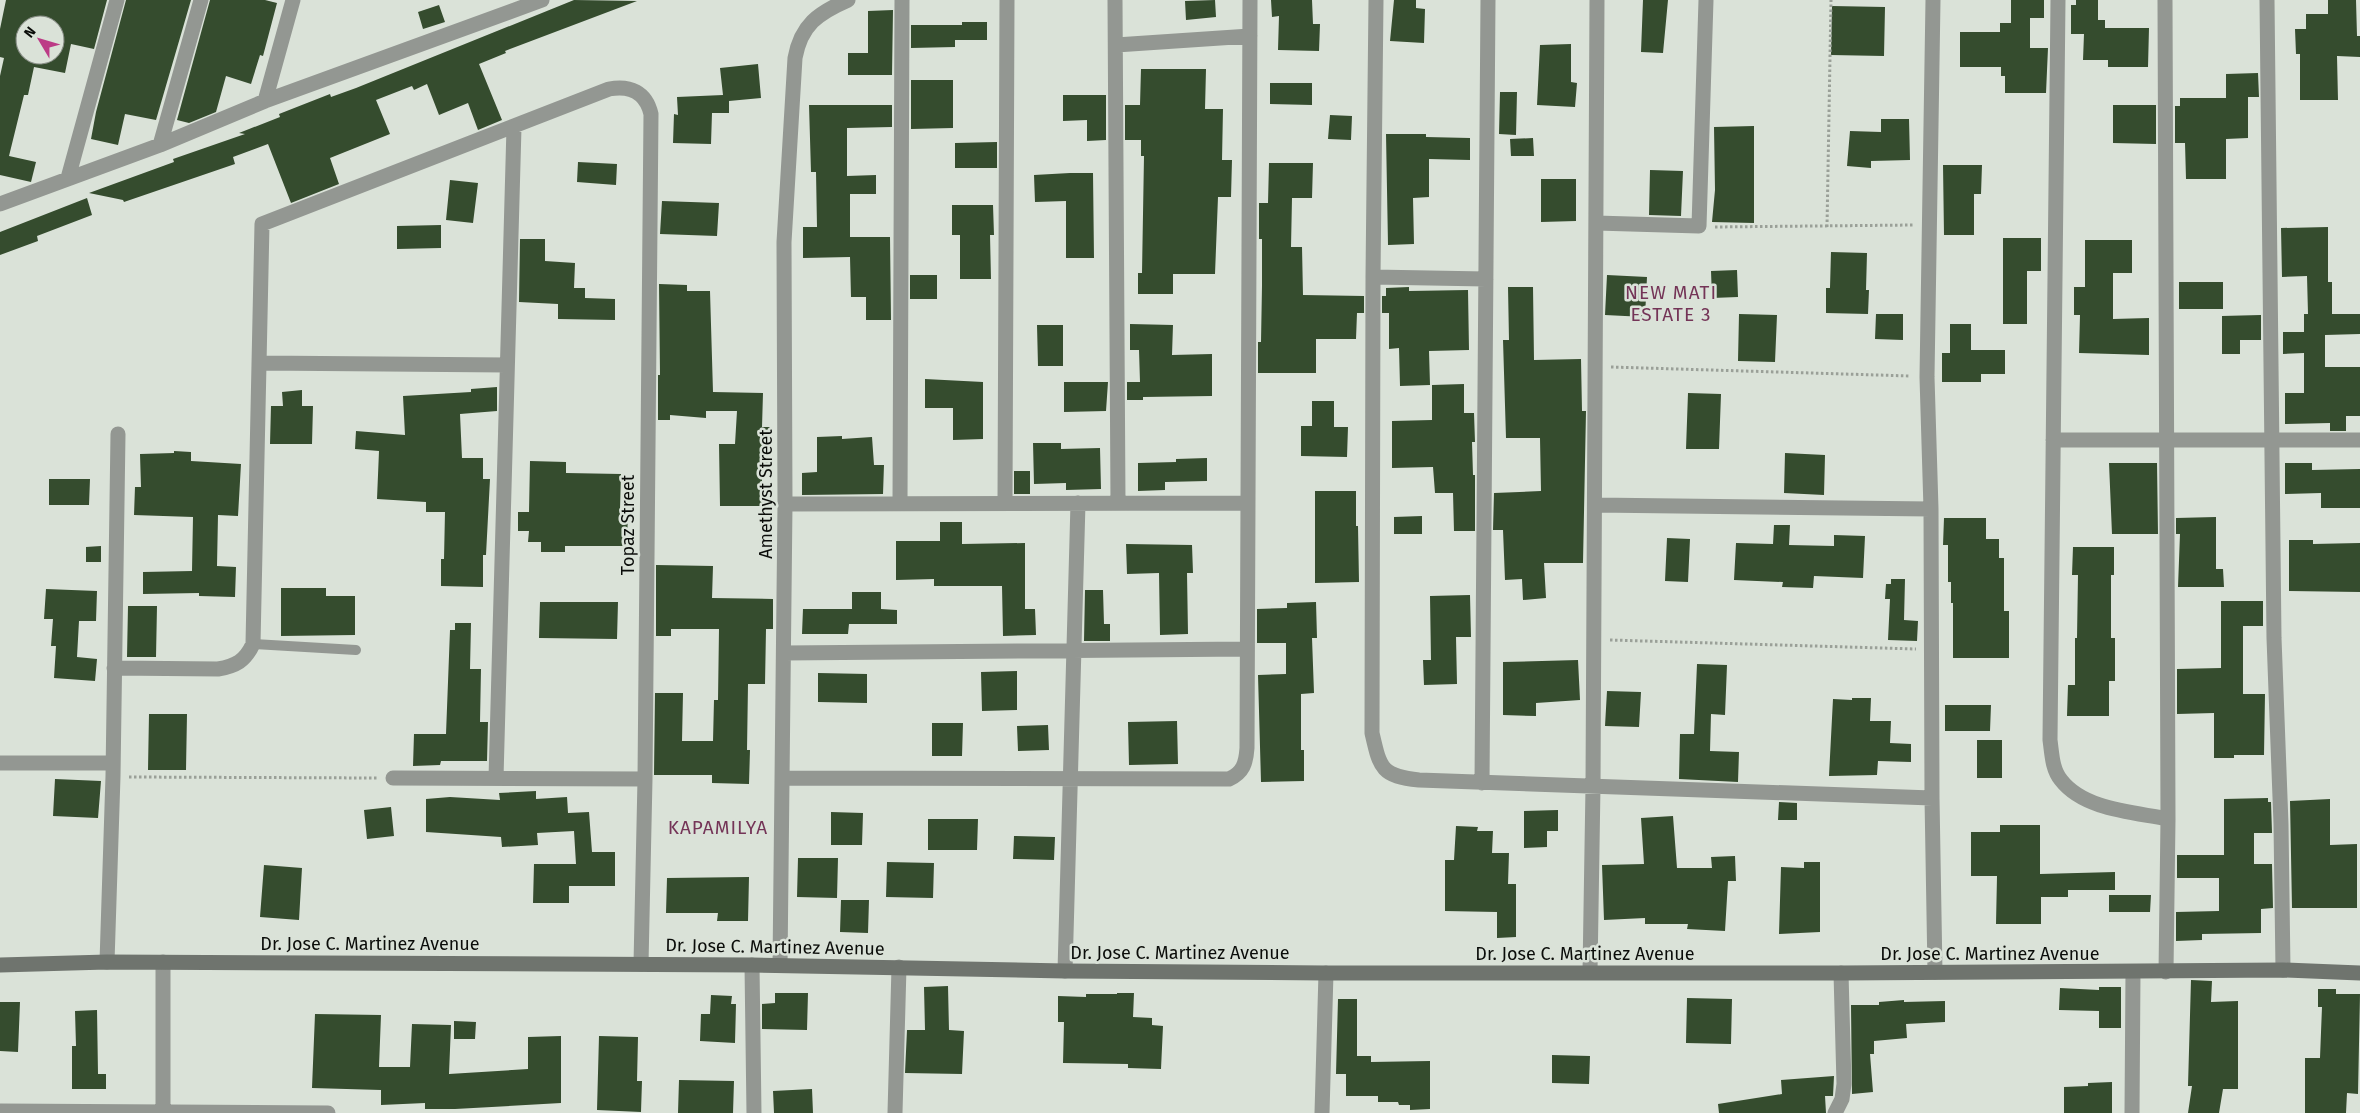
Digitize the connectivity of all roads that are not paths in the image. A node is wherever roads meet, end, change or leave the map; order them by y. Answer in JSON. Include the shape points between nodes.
{"nodes":[{"id":1,"x":117,"y":0,"type":"edge"},
{"id":2,"x":201,"y":0,"type":"edge"},
{"id":3,"x":293,"y":0,"type":"edge"},
{"id":4,"x":848,"y":0,"type":"edge"},
{"id":5,"x":902,"y":0,"type":"edge"},
{"id":6,"x":1007,"y":0,"type":"edge"},
{"id":7,"x":1115,"y":0,"type":"edge"},
{"id":8,"x":1250,"y":0,"type":"edge"},
{"id":9,"x":1376,"y":0,"type":"edge"},
{"id":10,"x":1488,"y":0,"type":"edge"},
{"id":11,"x":1597,"y":0,"type":"edge"},
{"id":12,"x":1706,"y":0,"type":"edge"},
{"id":13,"x":1932,"y":0,"type":"edge"},
{"id":14,"x":2058,"y":0,"type":"edge"},
{"id":15,"x":2165,"y":0,"type":"edge"},
{"id":16,"x":2268,"y":0,"type":"edge"},
{"id":17,"x":535,"y":1,"type":"edge"},
{"id":18,"x":1250,"y":36,"type":"junction"},
{"id":19,"x":1116,"y":45,"type":"junction"},
{"id":20,"x":265,"y":101,"type":"junction"},
{"id":21,"x":514,"y":128,"type":"junction"},
{"id":22,"x":160,"y":145,"type":"junction"},
{"id":23,"x":68,"y":178,"type":"junction"},
{"id":24,"x":0,"y":204,"type":"edge"},
{"id":25,"x":1596,"y":223,"type":"junction"},
{"id":26,"x":1373,"y":277,"type":"junction"},
{"id":27,"x":1486,"y":279,"type":"junction"},
{"id":28,"x":260,"y":363,"type":"junction"},
{"id":29,"x":507,"y":366,"type":"junction"},
{"id":30,"x":118,"y":434,"type":"dead end"},
{"id":31,"x":2053,"y":440,"type":"junction"},
{"id":32,"x":2166,"y":440,"type":"junction"},
{"id":33,"x":2360,"y":440,"type":"edge"},
{"id":34,"x":2272,"y":441,"type":"junction"},
{"id":35,"x":1078,"y":503,"type":"junction"},
{"id":36,"x":1118,"y":503,"type":"junction"},
{"id":37,"x":1247,"y":503,"type":"junction"},
{"id":38,"x":786,"y":504,"type":"junction"},
{"id":39,"x":900,"y":504,"type":"junction"},
{"id":40,"x":1005,"y":504,"type":"junction"},
{"id":41,"x":1595,"y":505,"type":"junction"},
{"id":42,"x":1931,"y":509,"type":"junction"},
{"id":43,"x":253,"y":644,"type":"junction"},
{"id":44,"x":1247,"y":649,"type":"junction"},
{"id":45,"x":356,"y":650,"type":"dead end"},
{"id":46,"x":1074,"y":650,"type":"junction"},
{"id":47,"x":784,"y":653,"type":"junction"},
{"id":48,"x":114,"y":668,"type":"junction"},
{"id":49,"x":0,"y":763,"type":"edge"},
{"id":50,"x":113,"y":770,"type":"junction"},
{"id":51,"x":393,"y":778,"type":"road end"},
{"id":52,"x":496,"y":778,"type":"junction"},
{"id":53,"x":783,"y":778,"type":"junction"},
{"id":54,"x":645,"y":779,"type":"junction"},
{"id":55,"x":1072,"y":779,"type":"junction"},
{"id":56,"x":1482,"y":783,"type":"junction"},
{"id":57,"x":1593,"y":786,"type":"junction"},
{"id":58,"x":1932,"y":798,"type":"junction"},
{"id":59,"x":2168,"y":819,"type":"junction"},
{"id":60,"x":107,"y":962,"type":"junction"},
{"id":61,"x":163,"y":962,"type":"junction"},
{"id":62,"x":641,"y":964,"type":"junction"},
{"id":63,"x":0,"y":965,"type":"edge"},
{"id":64,"x":752,"y":965,"type":"junction"},
{"id":65,"x":780,"y":965,"type":"junction"},
{"id":66,"x":899,"y":967,"type":"junction"},
{"id":67,"x":2282,"y":970,"type":"junction"},
{"id":68,"x":1065,"y":971,"type":"junction"},
{"id":69,"x":1590,"y":972,"type":"junction"},
{"id":70,"x":1935,"y":972,"type":"junction"},
{"id":71,"x":2133,"y":972,"type":"junction"},
{"id":72,"x":2166,"y":972,"type":"junction"},
{"id":73,"x":2360,"y":972,"type":"edge"},
{"id":74,"x":1326,"y":973,"type":"junction"},
{"id":75,"x":1841,"y":973,"type":"junction"},
{"id":76,"x":0,"y":1111,"type":"edge"},
{"id":77,"x":163,"y":1112,"type":"edge"},
{"id":78,"x":318,"y":1113,"type":"edge"},
{"id":79,"x":328,"y":1113,"type":"edge"},
{"id":80,"x":754,"y":1113,"type":"edge"},
{"id":81,"x":895,"y":1113,"type":"edge"},
{"id":82,"x":1322,"y":1113,"type":"edge"},
{"id":83,"x":1835,"y":1113,"type":"edge"},
{"id":84,"x":2132,"y":1113,"type":"edge"}],
"edges":[{"from":1,"to":23,"type":"street"},
{"from":2,"to":22,"type":"street"},
{"from":3,"to":20,"type":"street"},
{"from":4,"to":38,"type":"street","name":"Amethyst Street","via":[[818,16],[806,27],[798,42],[795,58],[784,242]]},
{"from":5,"to":39,"type":"street"},
{"from":6,"to":40,"type":"street"},
{"from":7,"to":19,"type":"street"},
{"from":8,"to":18,"type":"street"},
{"from":9,"to":26,"type":"street"},
{"from":10,"to":27,"type":"street"},
{"from":11,"to":25,"type":"street"},
{"from":12,"to":25,"type":"street","via":[[1699,226]]},
{"from":13,"to":42,"type":"street","via":[[1926,377]]},
{"from":14,"to":31,"type":"street"},
{"from":15,"to":32,"type":"street"},
{"from":16,"to":34,"type":"street"},
{"from":17,"to":20,"type":"street"},
{"from":18,"to":19,"type":"street"},
{"from":18,"to":37,"type":"street"},
{"from":19,"to":36,"type":"street"},
{"from":20,"to":22,"type":"street"},
{"from":21,"to":28,"type":"street","via":[[262,224]]},
{"from":21,"to":29,"type":"street"},
{"from":21,"to":54,"type":"street","name":"Topaz Street","via":[[619,87],[644,97],[651,114]]},
{"from":22,"to":23,"type":"street"},
{"from":23,"to":24,"type":"street"},
{"from":25,"to":41,"type":"street"},
{"from":26,"to":27,"type":"street"},
{"from":26,"to":56,"type":"street","via":[[1372,733],[1384,770],[1398,778]]},
{"from":27,"to":56,"type":"street"},
{"from":28,"to":29,"type":"street"},
{"from":28,"to":43,"type":"street"},
{"from":29,"to":52,"type":"street"},
{"from":30,"to":48,"type":"street"},
{"from":31,"to":32,"type":"street"},
{"from":31,"to":59,"type":"street","via":[[2050,740],[2053,764],[2060,780],[2097,804]]},
{"from":32,"to":34,"type":"street"},
{"from":32,"to":59,"type":"street"},
{"from":33,"to":34,"type":"street"},
{"from":34,"to":67,"type":"street"},
{"from":35,"to":36,"type":"street"},
{"from":35,"to":40,"type":"street"},
{"from":35,"to":46,"type":"street"},
{"from":36,"to":37,"type":"street"},
{"from":37,"to":44,"type":"street"},
{"from":38,"to":39,"type":"street"},
{"from":38,"to":47,"type":"street","name":"Amethyst Street"},
{"from":39,"to":40,"type":"street"},
{"from":41,"to":42,"type":"street"},
{"from":41,"to":57,"type":"street"},
{"from":42,"to":58,"type":"street"},
{"from":43,"to":45,"type":"lane"},
{"from":43,"to":48,"type":"street","via":[[243,661],[218,669]]},
{"from":44,"to":46,"type":"street"},
{"from":44,"to":55,"type":"street","via":[[1246,760],[1236,776],[1228,779]]},
{"from":46,"to":47,"type":"street"},
{"from":46,"to":55,"type":"street"},
{"from":47,"to":53,"type":"street","name":"Amethyst Street"},
{"from":48,"to":50,"type":"street"},
{"from":49,"to":50,"type":"street"},
{"from":50,"to":60,"type":"street"},
{"from":51,"to":52,"type":"street"},
{"from":52,"to":54,"type":"street"},
{"from":53,"to":55,"type":"street"},
{"from":53,"to":65,"type":"street","name":"Amethyst Street"},
{"from":54,"to":62,"type":"street","name":"Topaz Street"},
{"from":55,"to":68,"type":"street"},
{"from":56,"to":57,"type":"street"},
{"from":57,"to":58,"type":"street"},
{"from":57,"to":69,"type":"street"},
{"from":58,"to":70,"type":"street"},
{"from":59,"to":72,"type":"street"},
{"from":60,"to":61,"type":"street","name":"Dr. Jose C. Martinez Avenue"},
{"from":60,"to":63,"type":"street","name":"Dr. Jose C. Martinez Avenue"},
{"from":61,"to":62,"type":"street","name":"Dr. Jose C. Martinez Avenue"},
{"from":61,"to":77,"type":"street"},
{"from":62,"to":64,"type":"street","name":"Dr. Jose C. Martinez Avenue"},
{"from":64,"to":65,"type":"street","name":"Dr. Jose C. Martinez Avenue"},
{"from":64,"to":80,"type":"street"},
{"from":65,"to":66,"type":"street","name":"Dr. Jose C. Martinez Avenue"},
{"from":66,"to":68,"type":"street","name":"Dr. Jose C. Martinez Avenue"},
{"from":66,"to":81,"type":"street"},
{"from":67,"to":72,"type":"street","name":"Dr. Jose C. Martinez Avenue"},
{"from":67,"to":73,"type":"street","name":"Dr. Jose C. Martinez Avenue"},
{"from":68,"to":74,"type":"street","name":"Dr. Jose C. Martinez Avenue"},
{"from":69,"to":74,"type":"street","name":"Dr. Jose C. Martinez Avenue"},
{"from":69,"to":75,"type":"street","name":"Dr. Jose C. Martinez Avenue"},
{"from":70,"to":71,"type":"street","name":"Dr. Jose C. Martinez Avenue"},
{"from":70,"to":75,"type":"street","name":"Dr. Jose C. Martinez Avenue"},
{"from":71,"to":72,"type":"street","name":"Dr. Jose C. Martinez Avenue"},
{"from":71,"to":84,"type":"street"},
{"from":74,"to":82,"type":"street"},
{"from":75,"to":83,"type":"street","via":[[1844,1084],[1842,1099]]},
{"from":76,"to":77,"type":"street"},
{"from":77,"to":78,"type":"street"},
{"from":78,"to":79,"type":"street"}]}
